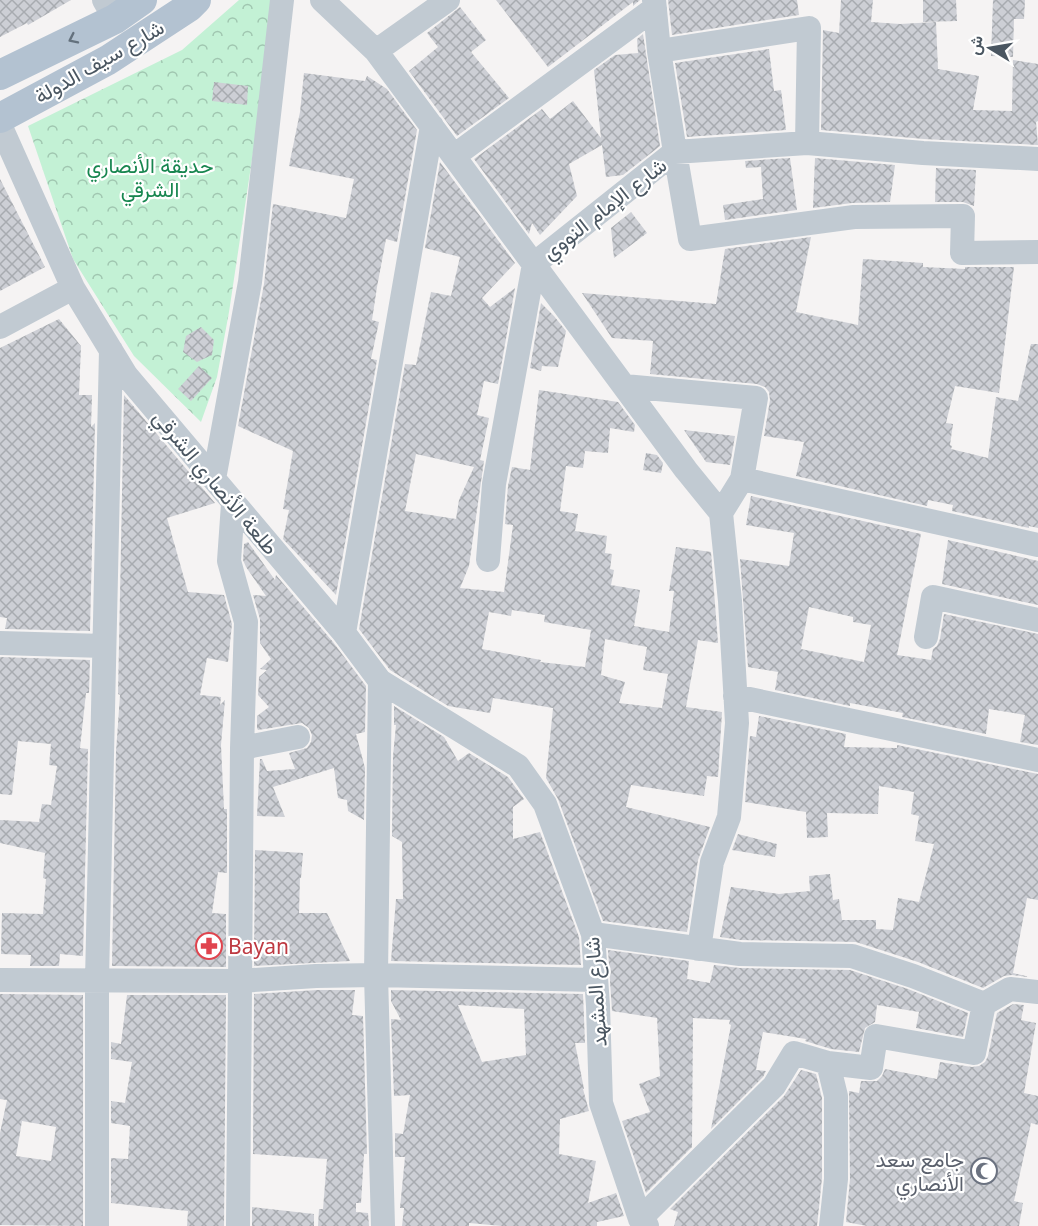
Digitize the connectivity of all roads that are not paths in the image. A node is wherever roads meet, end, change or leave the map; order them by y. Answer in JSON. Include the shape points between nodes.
{"nodes":[{"id":1,"x":142,"y":0,"type":"edge"},
{"id":2,"x":196,"y":0,"type":"edge"},
{"id":3,"x":282,"y":0,"type":"edge"},
{"id":4,"x":321,"y":0,"type":"edge"},
{"id":5,"x":448,"y":0,"type":"edge"},
{"id":6,"x":654,"y":4,"type":"edge"},
{"id":7,"x":110,"y":9,"type":"edge"},
{"id":8,"x":376,"y":51,"type":"junction"},
{"id":9,"x":659,"y":51,"type":"junction"},
{"id":10,"x":0,"y":75,"type":"edge"},
{"id":11,"x":0,"y":118,"type":"edge"},
{"id":12,"x":0,"y":125,"type":"edge"},
{"id":13,"x":432,"y":126,"type":"junction"},
{"id":14,"x":807,"y":143,"type":"junction"},
{"id":15,"x":675,"y":152,"type":"junction"},
{"id":16,"x":454,"y":156,"type":"junction"},
{"id":17,"x":1038,"y":159,"type":"edge"},
{"id":18,"x":1038,"y":252,"type":"edge"},
{"id":19,"x":534,"y":264,"type":"junction"},
{"id":20,"x":73,"y":288,"type":"junction"},
{"id":21,"x":0,"y":327,"type":"edge"},
{"id":22,"x":111,"y":350,"type":"junction"},
{"id":23,"x":624,"y":386,"type":"junction"},
{"id":24,"x":214,"y":479,"type":"junction"},
{"id":25,"x":742,"y":479,"type":"junction"},
{"id":26,"x":233,"y":504,"type":"junction"},
{"id":27,"x":721,"y":513,"type":"junction"},
{"id":28,"x":1038,"y":545,"type":"edge"},
{"id":29,"x":488,"y":560,"type":"dead end"},
{"id":30,"x":1038,"y":620,"type":"edge"},
{"id":31,"x":344,"y":633,"type":"junction"},
{"id":32,"x":926,"y":637,"type":"dead end"},
{"id":33,"x":0,"y":643,"type":"edge"},
{"id":34,"x":104,"y":646,"type":"junction"},
{"id":35,"x":380,"y":681,"type":"junction"},
{"id":36,"x":735,"y":696,"type":"junction"},
{"id":37,"x":298,"y":737,"type":"dead end"},
{"id":38,"x":242,"y":748,"type":"junction"},
{"id":39,"x":1038,"y":760,"type":"edge"},
{"id":40,"x":518,"y":766,"type":"joint"},
{"id":41,"x":593,"y":934,"type":"junction"},
{"id":42,"x":699,"y":949,"type":"junction"},
{"id":43,"x":376,"y":975,"type":"junction"},
{"id":44,"x":0,"y":980,"type":"edge"},
{"id":45,"x":97,"y":980,"type":"junction"},
{"id":46,"x":596,"y":980,"type":"junction"},
{"id":47,"x":239,"y":981,"type":"junction"},
{"id":48,"x":1038,"y":992,"type":"edge"},
{"id":49,"x":984,"y":1004,"type":"junction"},
{"id":50,"x":828,"y":1063,"type":"junction"},
{"id":51,"x":643,"y":1222,"type":"edge"},
{"id":52,"x":97,"y":1226,"type":"edge"},
{"id":53,"x":238,"y":1226,"type":"edge"},
{"id":54,"x":383,"y":1226,"type":"edge"},
{"id":55,"x":831,"y":1226,"type":"edge"}],
"edges":[{"from":1,"to":7,"type":"main road","name":"شارع سيف الدولة"},
{"from":2,"to":11,"type":"main road","name":"شارع سيف الدولة","via":[[108,60]]},
{"from":3,"to":24,"type":"street","via":[[250,282]]},
{"from":4,"to":8,"type":"street"},
{"from":5,"to":8,"type":"street"},
{"from":6,"to":9,"type":"street","name":"شارع الإمام النووي"},
{"from":6,"to":16,"type":"street"},
{"from":7,"to":10,"type":"main road","name":"شارع سيف الدولة","one_way":true},
{"from":8,"to":13,"type":"street"},
{"from":9,"to":14,"type":"street","via":[[809,27]]},
{"from":9,"to":15,"type":"street","name":"شارع الإمام النووي"},
{"from":12,"to":20,"type":"street","name":"طلعة الأنصاري الشرقي"},
{"from":13,"to":16,"type":"street"},
{"from":13,"to":31,"type":"street"},
{"from":14,"to":15,"type":"street"},
{"from":14,"to":17,"type":"street"},
{"from":15,"to":18,"type":"street","via":[[690,239],[854,216],[963,216],[962,253]]},
{"from":15,"to":19,"type":"street","name":"شارع الإمام النووي"},
{"from":16,"to":19,"type":"street"},
{"from":19,"to":23,"type":"street"},
{"from":19,"to":29,"type":"street","name":"شارع الإمام النووي","via":[[494,484]]},
{"from":20,"to":21,"type":"street"},
{"from":20,"to":22,"type":"street","name":"طلعة الأنصاري الشرقي"},
{"from":22,"to":24,"type":"street","name":"طلعة الأنصاري الشرقي","via":[[126,375]]},
{"from":22,"to":34,"type":"street"},
{"from":23,"to":25,"type":"street","via":[[756,398]]},
{"from":23,"to":27,"type":"street"},
{"from":24,"to":26,"type":"street","name":"طلعة الأنصاري الشرقي"},
{"from":25,"to":27,"type":"street"},
{"from":25,"to":28,"type":"street"},
{"from":26,"to":31,"type":"street","name":"طلعة الأنصاري الشرقي"},
{"from":26,"to":38,"type":"street","via":[[229,561],[246,622]]},
{"from":27,"to":36,"type":"street"},
{"from":30,"to":32,"type":"street","via":[[933,597]]},
{"from":31,"to":35,"type":"street","name":"طلعة الأنصاري الشرقي"},
{"from":33,"to":34,"type":"street"},
{"from":34,"to":45,"type":"street"},
{"from":35,"to":40,"type":"street","name":"طلعة الأنصاري الشرقي"},
{"from":35,"to":43,"type":"street"},
{"from":36,"to":39,"type":"street"},
{"from":36,"to":42,"type":"street","via":[[737,723],[729,817],[712,862]]},
{"from":37,"to":38,"type":"street"},
{"from":38,"to":47,"type":"street"},
{"from":40,"to":41,"type":"street","name":"شارع المشهد","via":[[545,804]]},
{"from":41,"to":42,"type":"street"},
{"from":41,"to":46,"type":"street","name":"شارع المشهد"},
{"from":42,"to":49,"type":"street","via":[[740,954],[852,956]]},
{"from":43,"to":46,"type":"street"},
{"from":43,"to":47,"type":"street"},
{"from":43,"to":54,"type":"street"},
{"from":44,"to":45,"type":"street"},
{"from":45,"to":47,"type":"street"},
{"from":45,"to":52,"type":"street"},
{"from":46,"to":51,"type":"street","name":"شارع المشهد","via":[[601,1103]]},
{"from":47,"to":53,"type":"street"},
{"from":48,"to":49,"type":"street","via":[[1010,989]]},
{"from":49,"to":50,"type":"street","via":[[974,1053],[876,1036],[871,1068]]},
{"from":50,"to":51,"type":"street","via":[[794,1053],[774,1086]]},
{"from":50,"to":55,"type":"street","via":[[836,1096],[836,1179]]}]}
